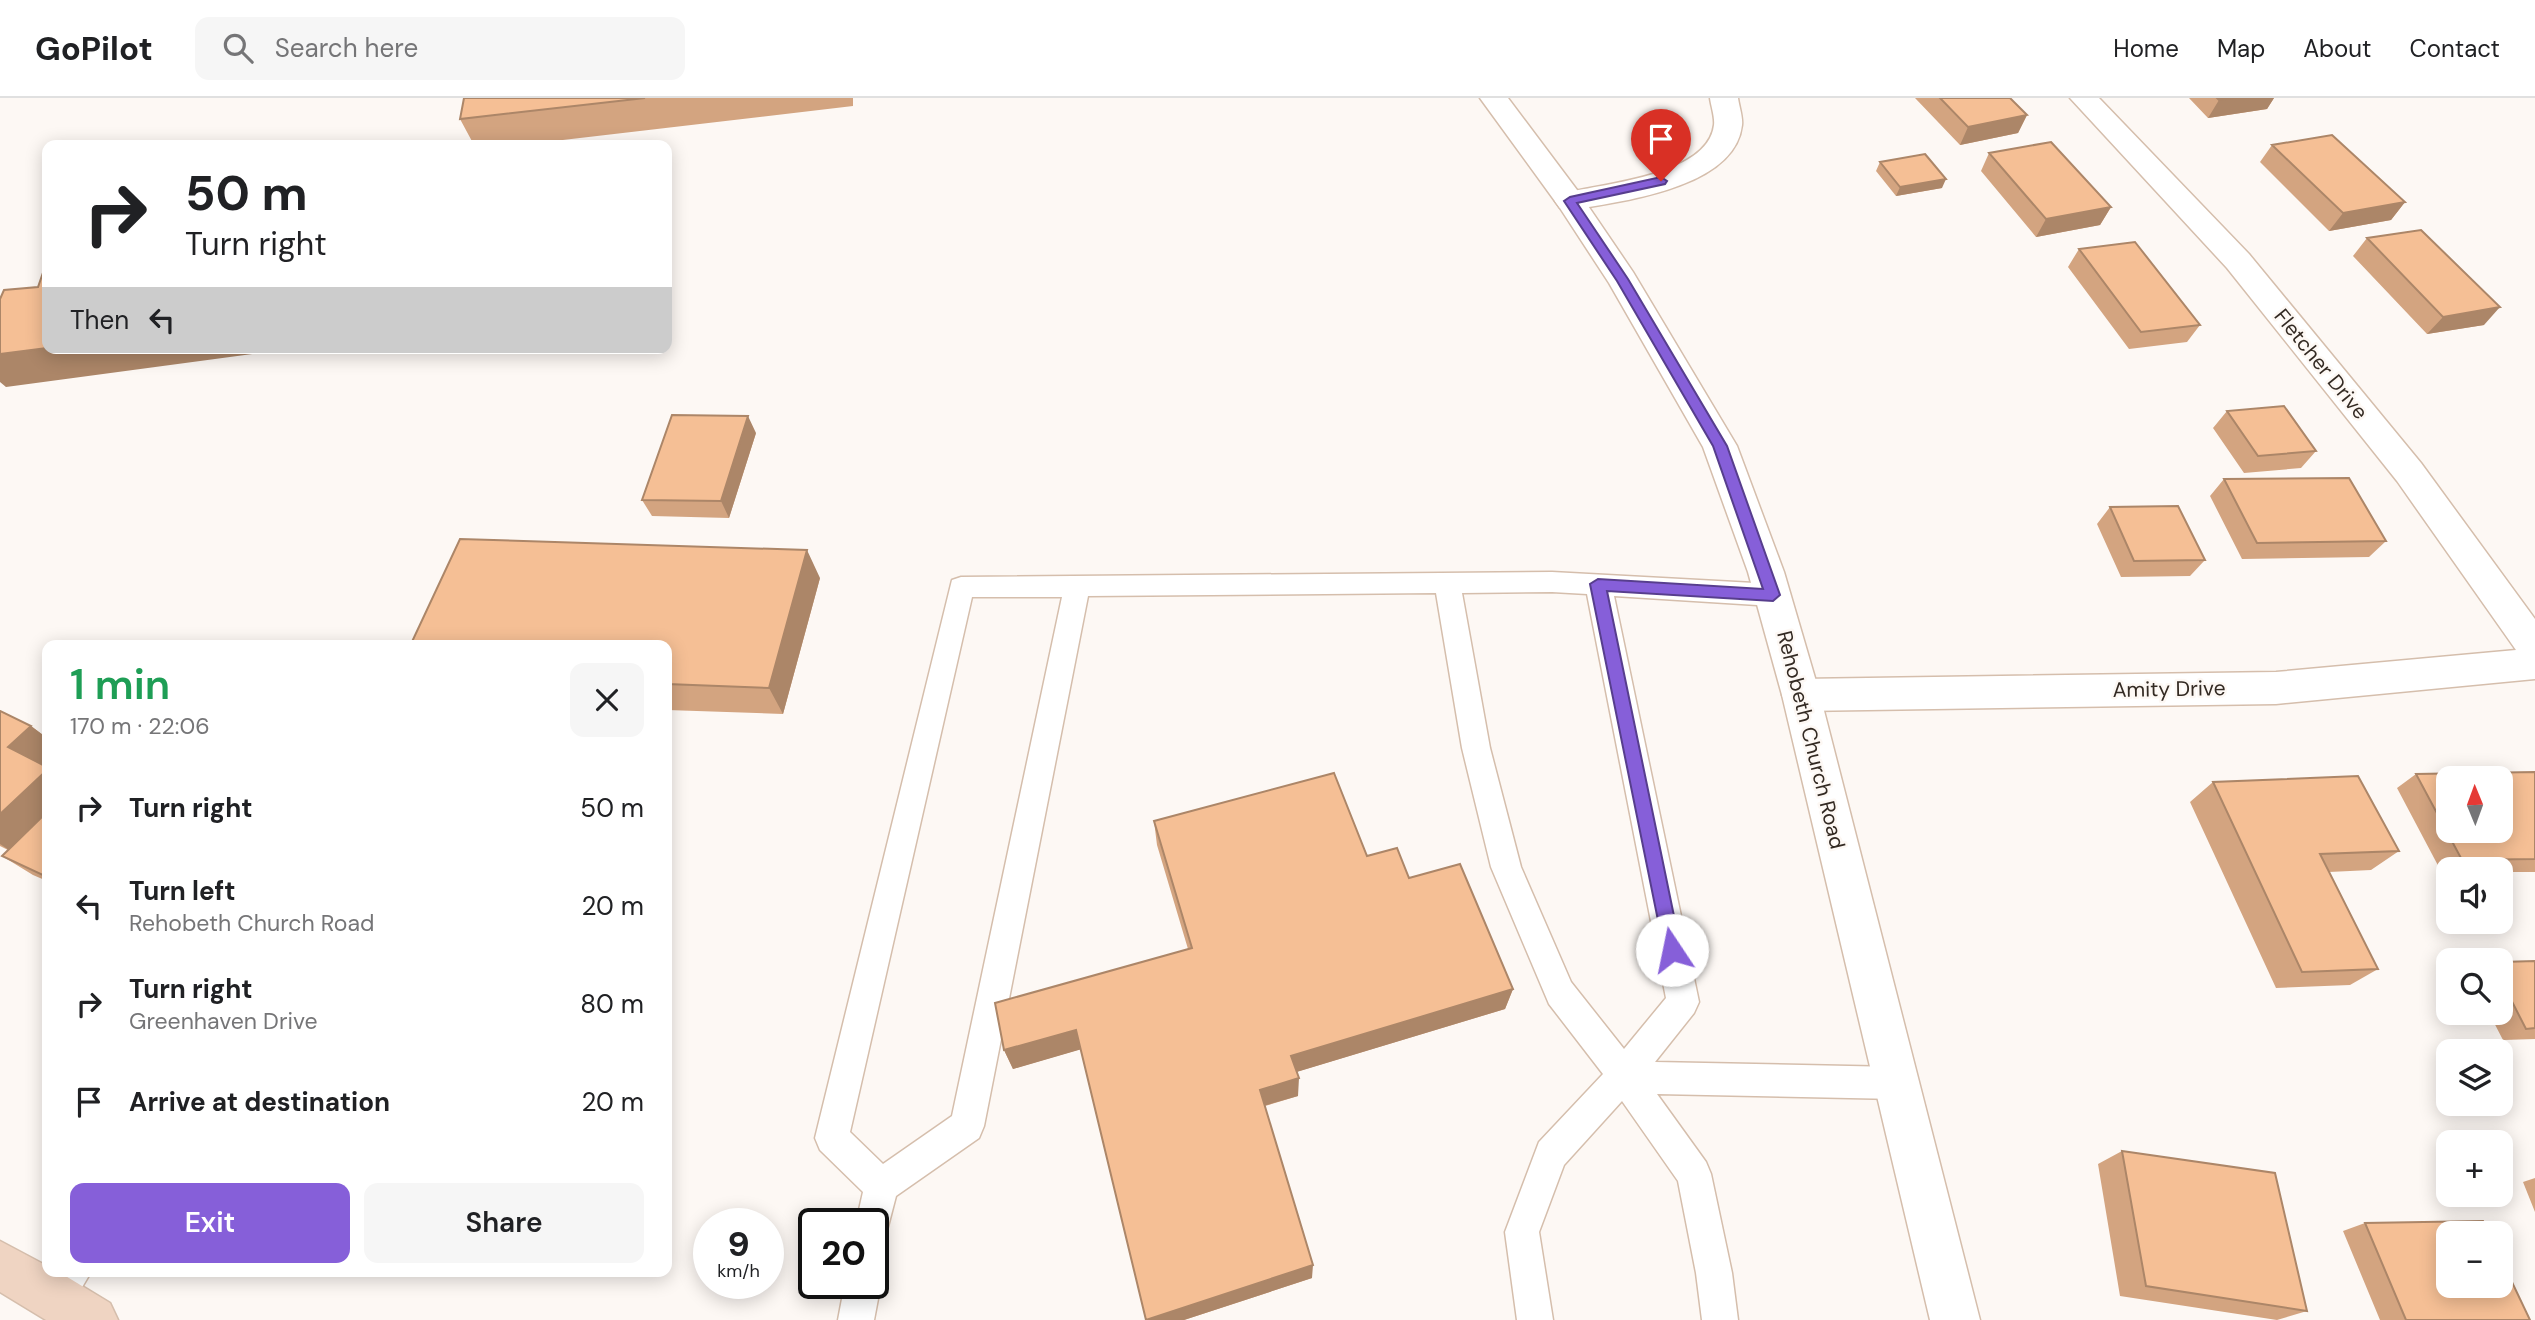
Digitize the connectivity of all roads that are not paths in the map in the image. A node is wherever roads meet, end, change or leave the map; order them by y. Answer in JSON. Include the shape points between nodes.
{"nodes":[{"id":1,"x":1493,"y":98,"type":"edge"},
{"id":2,"x":1724,"y":98,"type":"edge"},
{"id":3,"x":2084,"y":98,"type":"edge"},
{"id":4,"x":1570,"y":201,"type":"junction"},
{"id":5,"x":1447,"y":583,"type":"junction"},
{"id":6,"x":1598,"y":584,"type":"junction"},
{"id":7,"x":1077,"y":586,"type":"junction"},
{"id":8,"x":1773,"y":595,"type":"junction"},
{"id":9,"x":2535,"y":648,"type":"edge"},
{"id":10,"x":2535,"y":664,"type":"edge"},
{"id":11,"x":1801,"y":695,"type":"junction"},
{"id":12,"x":1622,"y":1076,"type":"junction"},
{"id":13,"x":1897,"y":1083,"type":"junction"},
{"id":14,"x":881,"y":1186,"type":"junction"},
{"id":15,"x":877,"y":1208,"type":"edge"},
{"id":16,"x":0,"y":1265,"type":"edge"},
{"id":17,"x":74,"y":1297,"type":"edge"},
{"id":18,"x":860,"y":1299,"type":"edge"},
{"id":19,"x":856,"y":1320,"type":"edge"},
{"id":20,"x":1535,"y":1320,"type":"edge"},
{"id":21,"x":1720,"y":1320,"type":"edge"},
{"id":22,"x":1955,"y":1320,"type":"edge"}],
"edges":[{"from":1,"to":4,"type":"street","name":"Rehobeth Church Road"},
{"from":2,"to":4,"type":"street","via":[[1727,126],[1712,156],[1699,166],[1680,176]]},
{"from":3,"to":9,"type":"street","name":"Fletcher Drive","via":[[2238,261],[2409,472]]},
{"from":4,"to":8,"type":"street","name":"Rehobeth Church Road","via":[[1622,279],[1720,446]]},
{"from":5,"to":6,"type":"lane"},
{"from":5,"to":7,"type":"lane"},
{"from":5,"to":12,"type":"lane","via":[[1476,748],[1506,867],[1560,993]]},
{"from":6,"to":8,"type":"lane"},
{"from":6,"to":12,"type":"lane","via":[[1683,1002]]},
{"from":7,"to":14,"type":"lane","via":[[967,1126]]},
{"from":7,"to":14,"type":"lane","via":[[961,587],[832,1138]]},
{"from":8,"to":11,"type":"street","name":"Rehobeth Church Road"},
{"from":10,"to":11,"type":"street","name":"Amity Drive","via":[[2276,688]]},
{"from":11,"to":13,"type":"street","name":"Rehobeth Church Road"},
{"from":12,"to":13,"type":"lane"},
{"from":12,"to":20,"type":"lane","via":[[1550,1154],[1522,1232]]},
{"from":12,"to":21,"type":"lane","via":[[1694,1174]]},
{"from":13,"to":22,"type":"street","name":"Rehobeth Church Road"},
{"from":14,"to":15,"type":"lane"},
{"from":16,"to":17,"type":"main road"},
{"from":18,"to":19,"type":"lane"}]}
